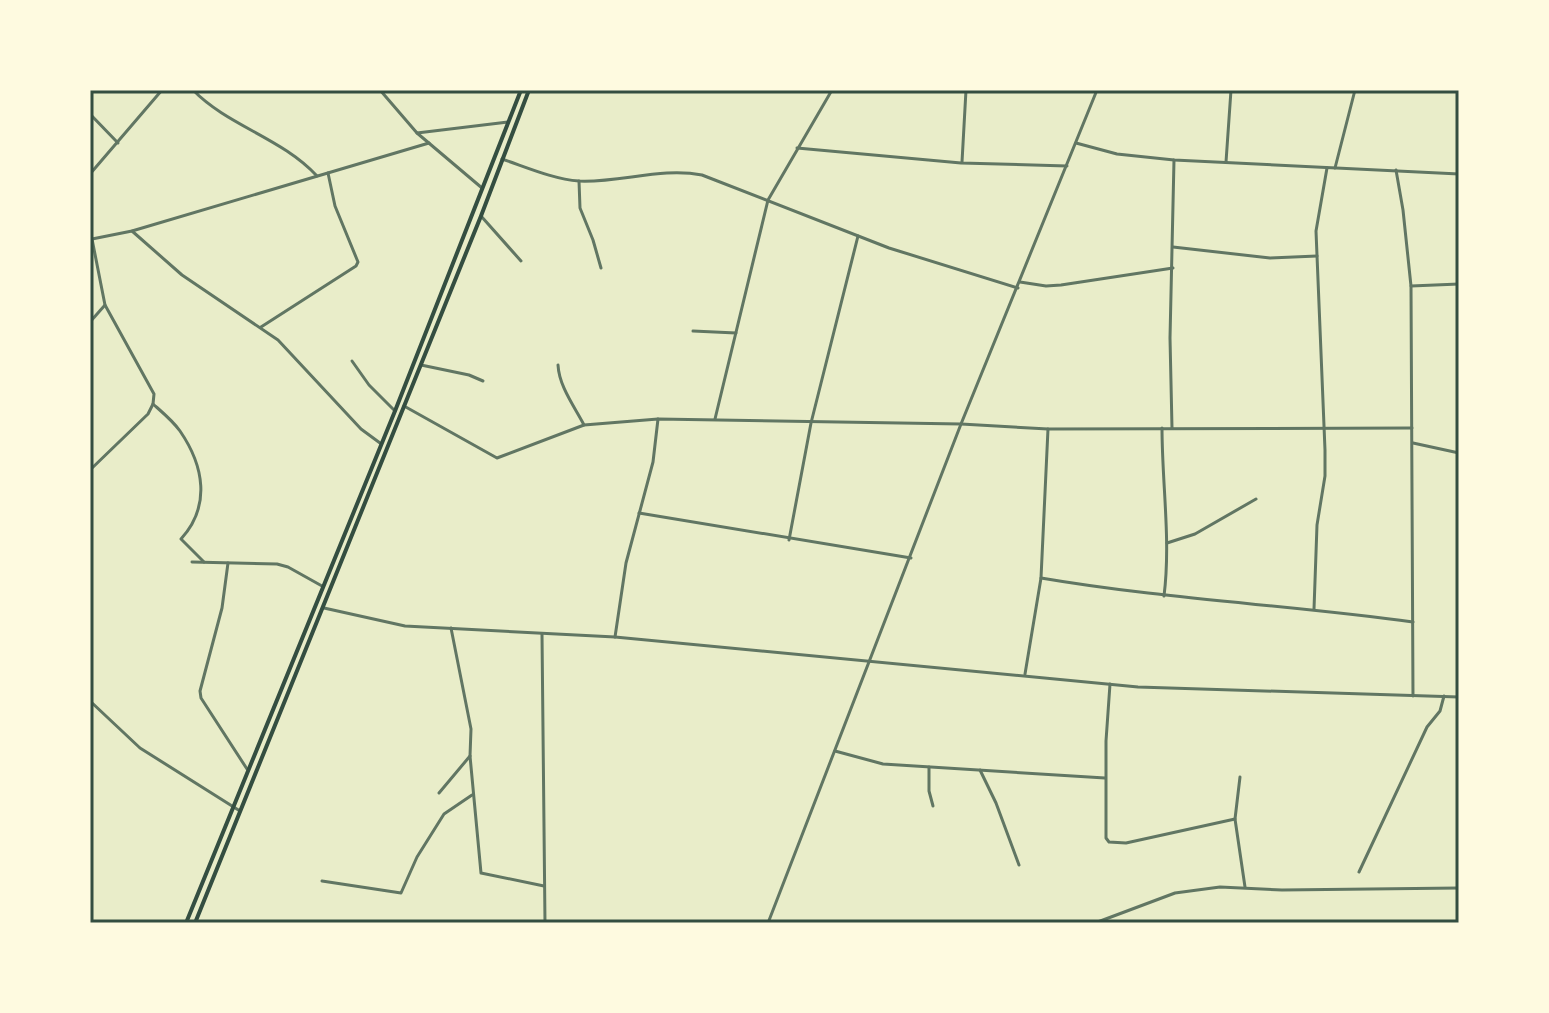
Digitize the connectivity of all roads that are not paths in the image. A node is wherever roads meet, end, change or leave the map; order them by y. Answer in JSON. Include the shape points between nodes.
{"nodes":[{"id":1,"x":162,"y":90,"type":"edge"},
{"id":2,"x":193,"y":90,"type":"edge"},
{"id":3,"x":380,"y":90,"type":"edge"},
{"id":4,"x":521,"y":90,"type":"edge"},
{"id":5,"x":529,"y":90,"type":"edge"},
{"id":6,"x":832,"y":90,"type":"edge"},
{"id":7,"x":966,"y":90,"type":"edge"},
{"id":8,"x":1097,"y":90,"type":"edge"},
{"id":9,"x":1231,"y":90,"type":"edge"},
{"id":10,"x":1355,"y":90,"type":"edge"},
{"id":11,"x":90,"y":114,"type":"edge"},
{"id":12,"x":508,"y":122,"type":"junction"},
{"id":13,"x":417,"y":133,"type":"junction"},
{"id":14,"x":118,"y":143,"type":"junction"},
{"id":15,"x":429,"y":143,"type":"junction"},
{"id":16,"x":1076,"y":143,"type":"junction"},
{"id":17,"x":797,"y":148,"type":"junction"},
{"id":18,"x":502,"y":159,"type":"junction"},
{"id":19,"x":1174,"y":160,"type":"junction"},
{"id":20,"x":1226,"y":162,"type":"junction"},
{"id":21,"x":961,"y":163,"type":"junction"},
{"id":22,"x":1067,"y":166,"type":"junction"},
{"id":23,"x":1327,"y":168,"type":"junction"},
{"id":24,"x":1335,"y":168,"type":"junction"},
{"id":25,"x":1396,"y":170,"type":"junction"},
{"id":26,"x":328,"y":173,"type":"junction"},
{"id":27,"x":90,"y":174,"type":"edge"},
{"id":28,"x":1459,"y":174,"type":"edge"},
{"id":29,"x":318,"y":178,"type":"junction"},
{"id":30,"x":579,"y":181,"type":"junction"},
{"id":31,"x":482,"y":188,"type":"junction"},
{"id":32,"x":768,"y":200,"type":"junction"},
{"id":33,"x":481,"y":216,"type":"junction"},
{"id":34,"x":132,"y":231,"type":"junction"},
{"id":35,"x":858,"y":236,"type":"junction"},
{"id":36,"x":92,"y":241,"type":"edge"},
{"id":37,"x":1173,"y":247,"type":"junction"},
{"id":38,"x":1317,"y":256,"type":"junction"},
{"id":39,"x":521,"y":261,"type":"dead end"},
{"id":40,"x":601,"y":268,"type":"dead end"},
{"id":41,"x":1173,"y":268,"type":"junction"},
{"id":42,"x":1020,"y":282,"type":"junction"},
{"id":43,"x":1459,"y":284,"type":"edge"},
{"id":44,"x":1411,"y":286,"type":"junction"},
{"id":45,"x":1018,"y":288,"type":"junction"},
{"id":46,"x":105,"y":305,"type":"junction"},
{"id":47,"x":90,"y":322,"type":"edge"},
{"id":48,"x":261,"y":327,"type":"junction"},
{"id":49,"x":693,"y":331,"type":"dead end"},
{"id":50,"x":736,"y":333,"type":"junction"},
{"id":51,"x":352,"y":361,"type":"dead end"},
{"id":52,"x":421,"y":365,"type":"junction"},
{"id":53,"x":558,"y":365,"type":"dead end"},
{"id":54,"x":483,"y":381,"type":"dead end"},
{"id":55,"x":153,"y":404,"type":"junction"},
{"id":56,"x":404,"y":406,"type":"junction"},
{"id":57,"x":395,"y":411,"type":"junction"},
{"id":58,"x":658,"y":419,"type":"junction"},
{"id":59,"x":715,"y":419,"type":"junction"},
{"id":60,"x":811,"y":423,"type":"junction"},
{"id":61,"x":961,"y":424,"type":"junction"},
{"id":62,"x":584,"y":425,"type":"junction"},
{"id":63,"x":1162,"y":428,"type":"junction"},
{"id":64,"x":1172,"y":428,"type":"junction"},
{"id":65,"x":1412,"y":428,"type":"junction"},
{"id":66,"x":1048,"y":429,"type":"junction"},
{"id":67,"x":1324,"y":429,"type":"junction"},
{"id":68,"x":1413,"y":443,"type":"junction"},
{"id":69,"x":381,"y":444,"type":"junction"},
{"id":70,"x":1459,"y":453,"type":"edge"},
{"id":71,"x":90,"y":470,"type":"edge"},
{"id":72,"x":1256,"y":499,"type":"dead end"},
{"id":73,"x":639,"y":513,"type":"junction"},
{"id":74,"x":789,"y":540,"type":"junction"},
{"id":75,"x":1167,"y":543,"type":"junction"},
{"id":76,"x":911,"y":558,"type":"junction"},
{"id":77,"x":192,"y":562,"type":"dead end"},
{"id":78,"x":204,"y":562,"type":"junction"},
{"id":79,"x":228,"y":563,"type":"junction"},
{"id":80,"x":1041,"y":578,"type":"junction"},
{"id":81,"x":322,"y":586,"type":"junction"},
{"id":82,"x":1164,"y":596,"type":"junction"},
{"id":83,"x":322,"y":608,"type":"junction"},
{"id":84,"x":1314,"y":609,"type":"junction"},
{"id":85,"x":1413,"y":622,"type":"junction"},
{"id":86,"x":451,"y":628,"type":"junction"},
{"id":87,"x":542,"y":634,"type":"junction"},
{"id":88,"x":615,"y":637,"type":"junction"},
{"id":89,"x":869,"y":660,"type":"junction"},
{"id":90,"x":1025,"y":674,"type":"junction"},
{"id":91,"x":1110,"y":684,"type":"junction"},
{"id":92,"x":1413,"y":696,"type":"junction"},
{"id":93,"x":1444,"y":696,"type":"junction"},
{"id":94,"x":1459,"y":697,"type":"edge"},
{"id":95,"x":90,"y":701,"type":"edge"},
{"id":96,"x":835,"y":751,"type":"junction"},
{"id":97,"x":470,"y":756,"type":"junction"},
{"id":98,"x":929,"y":767,"type":"junction"},
{"id":99,"x":247,"y":769,"type":"junction"},
{"id":100,"x":980,"y":770,"type":"junction"},
{"id":101,"x":1240,"y":777,"type":"dead end"},
{"id":102,"x":1105,"y":778,"type":"junction"},
{"id":103,"x":439,"y":793,"type":"dead end"},
{"id":104,"x":474,"y":794,"type":"junction"},
{"id":105,"x":933,"y":806,"type":"dead end"},
{"id":106,"x":231,"y":807,"type":"junction"},
{"id":107,"x":240,"y":811,"type":"junction"},
{"id":108,"x":1235,"y":819,"type":"junction"},
{"id":109,"x":1019,"y":865,"type":"dead end"},
{"id":110,"x":1359,"y":872,"type":"dead end"},
{"id":111,"x":322,"y":881,"type":"dead end"},
{"id":112,"x":544,"y":886,"type":"junction"},
{"id":113,"x":1245,"y":887,"type":"junction"},
{"id":114,"x":1459,"y":888,"type":"edge"},
{"id":115,"x":186,"y":923,"type":"edge"},
{"id":116,"x":195,"y":923,"type":"edge"},
{"id":117,"x":545,"y":923,"type":"edge"},
{"id":118,"x":768,"y":923,"type":"edge"},
{"id":119,"x":1095,"y":923,"type":"edge"}],
"edges":[{"from":1,"to":14,"type":"street"},
{"from":2,"to":29,"type":"street","via":[[297,157]]},
{"from":3,"to":13,"type":"street"},
{"from":4,"to":12,"type":"main road"},
{"from":5,"to":18,"type":"main road"},
{"from":6,"to":17,"type":"street"},
{"from":7,"to":21,"type":"street"},
{"from":8,"to":16,"type":"street"},
{"from":9,"to":20,"type":"street"},
{"from":10,"to":24,"type":"street"},
{"from":11,"to":14,"type":"street"},
{"from":12,"to":13,"type":"street"},
{"from":12,"to":31,"type":"main road"},
{"from":13,"to":15,"type":"street"},
{"from":14,"to":27,"type":"street"},
{"from":15,"to":26,"type":"street"},
{"from":15,"to":31,"type":"street"},
{"from":16,"to":19,"type":"street"},
{"from":16,"to":22,"type":"street"},
{"from":17,"to":21,"type":"street"},
{"from":17,"to":32,"type":"street"},
{"from":18,"to":30,"type":"street"},
{"from":18,"to":33,"type":"main road"},
{"from":19,"to":20,"type":"street"},
{"from":19,"to":37,"type":"street"},
{"from":20,"to":23,"type":"street"},
{"from":21,"to":22,"type":"street"},
{"from":22,"to":42,"type":"street"},
{"from":23,"to":24,"type":"street"},
{"from":23,"to":38,"type":"street"},
{"from":24,"to":25,"type":"street"},
{"from":25,"to":28,"type":"street"},
{"from":25,"to":44,"type":"street"},
{"from":26,"to":29,"type":"street"},
{"from":26,"to":48,"type":"street","via":[[358,262]]},
{"from":29,"to":34,"type":"street"},
{"from":30,"to":32,"type":"street","via":[[688,172]]},
{"from":30,"to":40,"type":"street","via":[[580,208]]},
{"from":31,"to":57,"type":"main road"},
{"from":32,"to":35,"type":"street"},
{"from":32,"to":50,"type":"street"},
{"from":33,"to":39,"type":"street"},
{"from":33,"to":52,"type":"main road"},
{"from":34,"to":36,"type":"street"},
{"from":34,"to":48,"type":"street","via":[[182,275]]},
{"from":35,"to":45,"type":"street"},
{"from":35,"to":60,"type":"street"},
{"from":36,"to":46,"type":"street"},
{"from":37,"to":38,"type":"street","via":[[1270,258]]},
{"from":37,"to":41,"type":"street"},
{"from":38,"to":67,"type":"street"},
{"from":41,"to":42,"type":"street","via":[[1061,285]]},
{"from":41,"to":64,"type":"street"},
{"from":42,"to":45,"type":"street"},
{"from":43,"to":44,"type":"street"},
{"from":44,"to":65,"type":"street"},
{"from":45,"to":61,"type":"street"},
{"from":46,"to":47,"type":"street"},
{"from":46,"to":55,"type":"street","via":[[152,387]]},
{"from":48,"to":69,"type":"street"},
{"from":49,"to":50,"type":"street"},
{"from":50,"to":59,"type":"street"},
{"from":51,"to":57,"type":"street"},
{"from":52,"to":54,"type":"street"},
{"from":52,"to":56,"type":"main road"},
{"from":53,"to":62,"type":"street"},
{"from":55,"to":71,"type":"street"},
{"from":55,"to":78,"type":"street","via":[[179,430],[193,456],[204,492],[192,527],[181,539]]},
{"from":56,"to":62,"type":"street","via":[[497,458]]},
{"from":56,"to":83,"type":"main road"},
{"from":57,"to":69,"type":"main road"},
{"from":58,"to":59,"type":"street"},
{"from":58,"to":62,"type":"street"},
{"from":58,"to":73,"type":"street"},
{"from":59,"to":60,"type":"street"},
{"from":60,"to":61,"type":"street"},
{"from":60,"to":74,"type":"street"},
{"from":61,"to":66,"type":"street"},
{"from":61,"to":76,"type":"street"},
{"from":63,"to":64,"type":"street"},
{"from":63,"to":66,"type":"street"},
{"from":63,"to":75,"type":"street"},
{"from":64,"to":67,"type":"street"},
{"from":65,"to":67,"type":"street"},
{"from":65,"to":68,"type":"street"},
{"from":66,"to":80,"type":"street"},
{"from":67,"to":84,"type":"street"},
{"from":68,"to":70,"type":"street"},
{"from":68,"to":85,"type":"street"},
{"from":69,"to":81,"type":"main road"},
{"from":72,"to":75,"type":"street","via":[[1195,534]]},
{"from":73,"to":74,"type":"street"},
{"from":73,"to":88,"type":"street"},
{"from":74,"to":76,"type":"street"},
{"from":75,"to":82,"type":"street"},
{"from":76,"to":89,"type":"street"},
{"from":77,"to":78,"type":"street"},
{"from":78,"to":79,"type":"street"},
{"from":79,"to":81,"type":"street","via":[[288,567]]},
{"from":79,"to":99,"type":"street","via":[[200,691]]},
{"from":80,"to":82,"type":"street"},
{"from":80,"to":90,"type":"street"},
{"from":81,"to":99,"type":"main road"},
{"from":82,"to":84,"type":"street"},
{"from":83,"to":86,"type":"street","via":[[405,626]]},
{"from":83,"to":107,"type":"main road"},
{"from":84,"to":85,"type":"street"},
{"from":85,"to":92,"type":"street"},
{"from":86,"to":87,"type":"street"},
{"from":86,"to":97,"type":"street","via":[[471,729]]},
{"from":87,"to":88,"type":"street"},
{"from":87,"to":112,"type":"street"},
{"from":88,"to":89,"type":"street"},
{"from":89,"to":90,"type":"street"},
{"from":89,"to":96,"type":"street"},
{"from":90,"to":91,"type":"street"},
{"from":91,"to":92,"type":"street"},
{"from":91,"to":102,"type":"street"},
{"from":92,"to":93,"type":"street"},
{"from":93,"to":94,"type":"street"},
{"from":93,"to":110,"type":"street"},
{"from":95,"to":106,"type":"street","via":[[140,748]]},
{"from":96,"to":98,"type":"street","via":[[871,763]]},
{"from":96,"to":118,"type":"street"},
{"from":97,"to":103,"type":"street"},
{"from":97,"to":104,"type":"street"},
{"from":98,"to":100,"type":"street"},
{"from":98,"to":105,"type":"street"},
{"from":99,"to":106,"type":"main road"},
{"from":100,"to":102,"type":"street"},
{"from":100,"to":109,"type":"street"},
{"from":101,"to":108,"type":"street"},
{"from":102,"to":108,"type":"street","via":[[1109,842],[1126,843]]},
{"from":104,"to":111,"type":"street","via":[[444,814],[401,893]]},
{"from":104,"to":112,"type":"street","via":[[481,873]]},
{"from":106,"to":107,"type":"street"},
{"from":106,"to":115,"type":"main road"},
{"from":107,"to":116,"type":"main road"},
{"from":108,"to":113,"type":"street"},
{"from":112,"to":117,"type":"street"},
{"from":113,"to":114,"type":"street"},
{"from":113,"to":119,"type":"street","via":[[1175,893]]}]}
